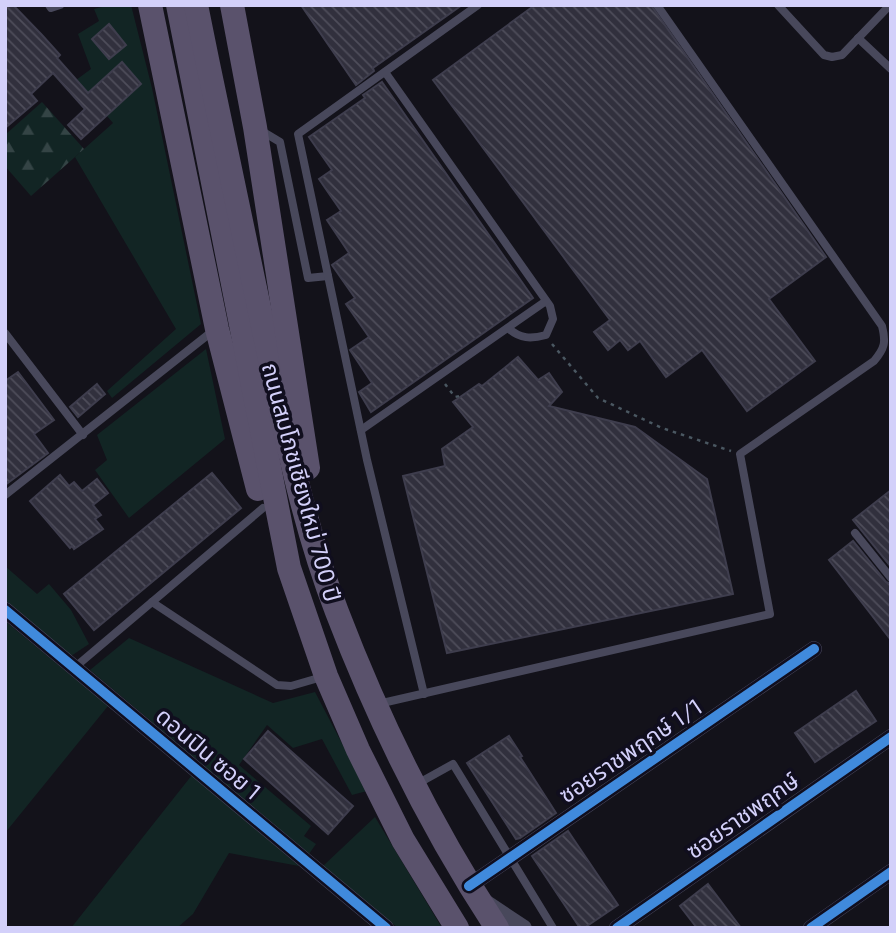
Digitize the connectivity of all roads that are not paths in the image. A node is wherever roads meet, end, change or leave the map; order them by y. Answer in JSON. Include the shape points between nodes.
{"nodes":[{"id":1,"x":49,"y":5,"type":"edge"},
{"id":2,"x":60,"y":5,"type":"edge"},
{"id":3,"x":150,"y":5,"type":"edge"},
{"id":4,"x":178,"y":5,"type":"edge"},
{"id":5,"x":195,"y":5,"type":"edge"},
{"id":6,"x":232,"y":5,"type":"edge"},
{"id":7,"x":478,"y":5,"type":"edge"},
{"id":8,"x":657,"y":5,"type":"edge"},
{"id":9,"x":778,"y":5,"type":"edge"},
{"id":10,"x":890,"y":5,"type":"edge"},
{"id":11,"x":858,"y":37,"type":"junction"},
{"id":12,"x":891,"y":69,"type":"edge"},
{"id":13,"x":385,"y":72,"type":"junction"},
{"id":14,"x":254,"y":127,"type":"junction"},
{"id":15,"x":328,"y":276,"type":"junction"},
{"id":16,"x":546,"y":301,"type":"junction"},
{"id":17,"x":508,"y":328,"type":"junction"},
{"id":18,"x":217,"y":329,"type":"junction"},
{"id":19,"x":5,"y":333,"type":"edge"},
{"id":20,"x":361,"y":430,"type":"junction"},
{"id":21,"x":83,"y":435,"type":"junction"},
{"id":22,"x":5,"y":495,"type":"edge"},
{"id":23,"x":264,"y":508,"type":"junction"},
{"id":24,"x":855,"y":533,"type":"dead end"},
{"id":25,"x":315,"y":545,"type":"junction"},
{"id":26,"x":289,"y":568,"type":"junction"},
{"id":27,"x":891,"y":578,"type":"edge"},
{"id":28,"x":152,"y":602,"type":"junction"},
{"id":29,"x":5,"y":610,"type":"edge"},
{"id":30,"x":814,"y":649,"type":"dead end"},
{"id":31,"x":74,"y":668,"type":"junction"},
{"id":32,"x":326,"y":676,"type":"junction"},
{"id":33,"x":424,"y":694,"type":"junction"},
{"id":34,"x":375,"y":705,"type":"junction"},
{"id":35,"x":891,"y":737,"type":"edge"},
{"id":36,"x":414,"y":786,"type":"junction"},
{"id":37,"x":511,"y":857,"type":"junction"},
{"id":38,"x":891,"y":872,"type":"edge"},
{"id":39,"x":473,"y":891,"type":"junction"},
{"id":40,"x":386,"y":928,"type":"edge"},
{"id":41,"x":457,"y":928,"type":"edge"},
{"id":42,"x":497,"y":928,"type":"edge"},
{"id":43,"x":524,"y":928,"type":"edge"},
{"id":44,"x":553,"y":928,"type":"edge"},
{"id":45,"x":617,"y":928,"type":"edge"},
{"id":46,"x":811,"y":928,"type":"edge"}],
"edges":[{"from":1,"to":2,"type":"lane"},
{"from":3,"to":18,"type":"main road"},
{"from":4,"to":26,"type":"main road","name":"ถนนสมโภชเชียงใหม่ 700 ปี"},
{"from":5,"to":25,"type":"main road","name":"ถนนสมโภชเชียงใหม่ 700 ปี","via":[[283,422]]},
{"from":6,"to":14,"type":"main road"},
{"from":7,"to":13,"type":"lane"},
{"from":8,"to":33,"type":"lane","via":[[882,326],[884,349],[874,361],[740,454],[770,614]]},
{"from":9,"to":11,"type":"lane","via":[[824,55],[842,55]]},
{"from":10,"to":11,"type":"lane"},
{"from":11,"to":12,"type":"lane"},
{"from":13,"to":15,"type":"lane","via":[[298,134]]},
{"from":13,"to":16,"type":"lane"},
{"from":14,"to":15,"type":"lane","via":[[280,142],[307,278]]},
{"from":14,"to":25,"type":"main road","via":[[303,429]]},
{"from":15,"to":20,"type":"lane"},
{"from":16,"to":17,"type":"lane"},
{"from":16,"to":17,"type":"lane","via":[[553,319],[546,335],[530,339]]},
{"from":17,"to":20,"type":"lane"},
{"from":18,"to":21,"type":"lane"},
{"from":18,"to":23,"type":"main road"},
{"from":19,"to":21,"type":"lane"},
{"from":20,"to":33,"type":"lane"},
{"from":21,"to":22,"type":"lane"},
{"from":23,"to":26,"type":"main road"},
{"from":23,"to":28,"type":"lane"},
{"from":24,"to":27,"type":"lane"},
{"from":25,"to":34,"type":"main road","name":"ถนนสมโภชเชียงใหม่ 700 ปี","via":[[336,611]]},
{"from":26,"to":32,"type":"main road","name":"ถนนสมโภชเชียงใหม่ 700 ปี"},
{"from":28,"to":31,"type":"lane"},
{"from":28,"to":32,"type":"lane","via":[[277,685],[291,687]]},
{"from":29,"to":31,"type":"street","name":"ดอนปิน ซอย 1"},
{"from":30,"to":37,"type":"street","name":"ซอยราชพฤกษ์ 1/1"},
{"from":31,"to":40,"type":"street","name":"ดอนปิน ซอย 1"},
{"from":32,"to":41,"type":"main road","name":"ถนนสมโภชเชียงใหม่ 700 ปี","via":[[403,840]]},
{"from":33,"to":34,"type":"lane"},
{"from":34,"to":36,"type":"main road","name":"ถนนสมโภชเชียงใหม่ 700 ปี"},
{"from":35,"to":45,"type":"street","name":"ซอยราชพฤกษ์"},
{"from":36,"to":37,"type":"lane","via":[[453,764]]},
{"from":36,"to":39,"type":"main road","name":"ถนนสมโภชเชียงใหม่ 700 ปี"},
{"from":37,"to":39,"type":"street","name":"ซอยราชพฤกษ์ 1/1"},
{"from":37,"to":44,"type":"lane"},
{"from":38,"to":46,"type":"street"},
{"from":39,"to":42,"type":"main road","name":"ถนนสมโภชเชียงใหม่ 700 ปี"},
{"from":39,"to":43,"type":"street"}]}
